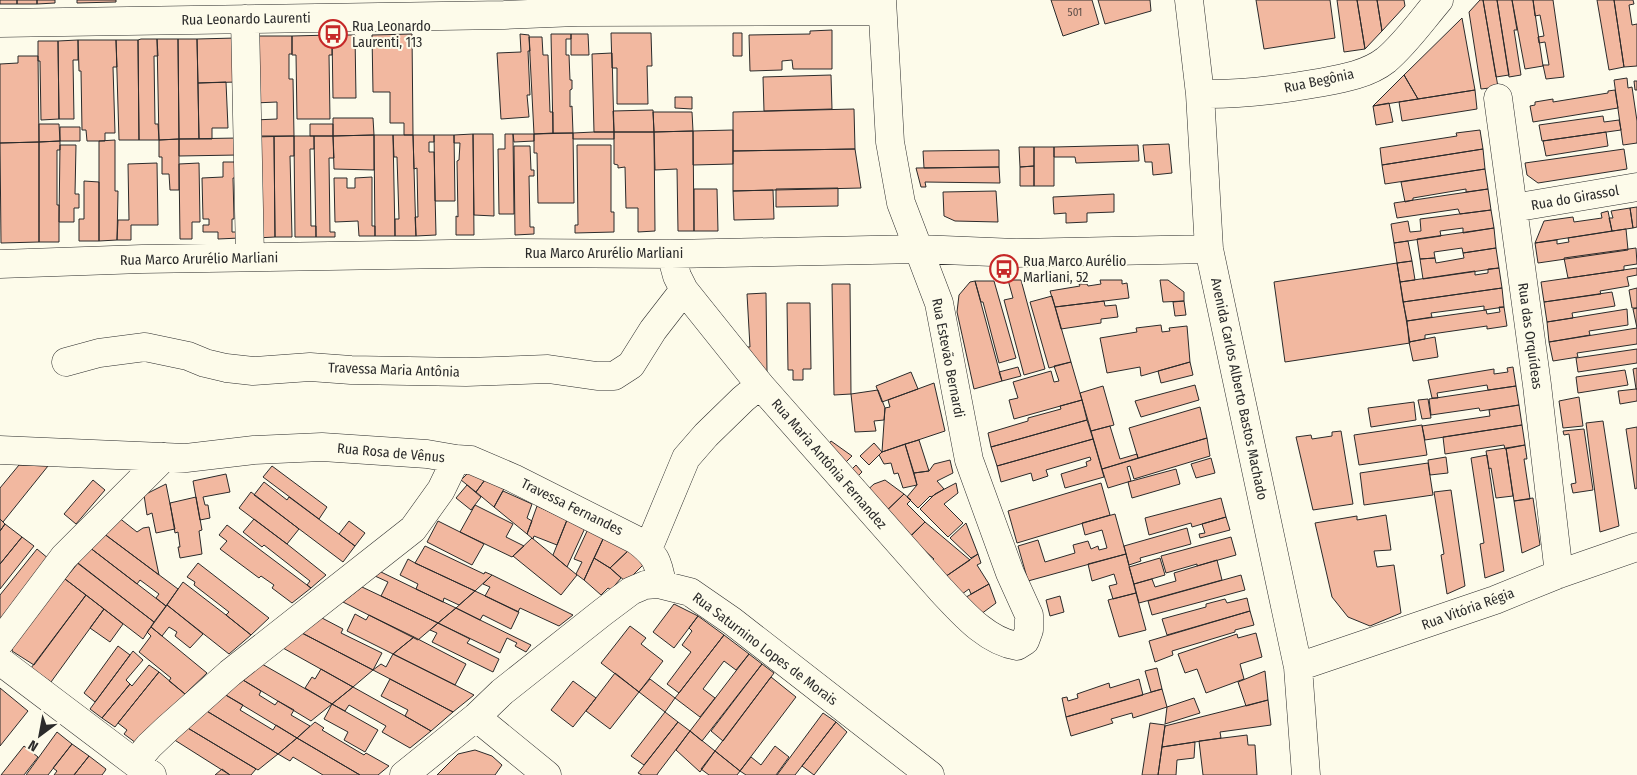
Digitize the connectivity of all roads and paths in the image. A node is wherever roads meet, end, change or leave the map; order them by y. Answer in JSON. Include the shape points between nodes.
{"nodes":[{"id":1,"x":1189,"y":0,"type":"edge"},
{"id":2,"x":1439,"y":0,"type":"edge"},
{"id":3,"x":882,"y":6,"type":"edge"},
{"id":4,"x":245,"y":19,"type":"junction"},
{"id":5,"x":0,"y":23,"type":"edge"},
{"id":6,"x":1200,"y":94,"type":"junction"},
{"id":7,"x":1498,"y":98,"type":"dead end"},
{"id":8,"x":1637,"y":187,"type":"edge"},
{"id":9,"x":1513,"y":208,"type":"junction"},
{"id":10,"x":919,"y":249,"type":"junction"},
{"id":11,"x":1209,"y":249,"type":"junction"},
{"id":12,"x":671,"y":254,"type":"junction"},
{"id":13,"x":250,"y":258,"type":"junction"},
{"id":14,"x":0,"y":264,"type":"edge"},
{"id":15,"x":684,"y":290,"type":"junction"},
{"id":16,"x":66,"y":362,"type":"dead end"},
{"id":17,"x":760,"y":385,"type":"junction"},
{"id":18,"x":0,"y":450,"type":"edge"},
{"id":19,"x":164,"y":457,"type":"junction"},
{"id":20,"x":456,"y":459,"type":"junction"},
{"id":21,"x":1637,"y":547,"type":"edge"},
{"id":22,"x":648,"y":549,"type":"junction"},
{"id":23,"x":1559,"y":574,"type":"junction"},
{"id":24,"x":662,"y":584,"type":"junction"},
{"id":25,"x":0,"y":642,"type":"edge"},
{"id":26,"x":1017,"y":646,"type":"joint"},
{"id":27,"x":0,"y":661,"type":"edge"},
{"id":28,"x":1298,"y":667,"type":"junction"},
{"id":29,"x":476,"y":717,"type":"junction"},
{"id":30,"x":143,"y":769,"type":"edge"},
{"id":31,"x":404,"y":775,"type":"edge"},
{"id":32,"x":547,"y":775,"type":"edge"},
{"id":33,"x":930,"y":775,"type":"edge"},
{"id":34,"x":1306,"y":775,"type":"edge"}],
"edges":[{"from":1,"to":6,"type":"street","name":"Avenida Carlos Alberto Bastos Machado"},
{"from":2,"to":6,"type":"street","name":"Rua Begônia","via":[[1386,60],[1369,70],[1287,88],[1237,95]]},
{"from":3,"to":4,"type":"street","name":"Rua Leonardo Laurenti"},
{"from":3,"to":10,"type":"street","name":"Rua Estevão Bernardi","via":[[890,142],[901,203]]},
{"from":4,"to":5,"type":"street","name":"Rua Leonardo Laurenti"},
{"from":4,"to":13,"type":"street"},
{"from":6,"to":11,"type":"street","name":"Avenida Carlos Alberto Bastos Machado"},
{"from":7,"to":9,"type":"street","name":"Rua das Orquídeas"},
{"from":8,"to":9,"type":"street","name":"Rua do Girassol"},
{"from":9,"to":23,"type":"street","name":"Rua das Orquídeas"},
{"from":10,"to":11,"type":"street","name":"Rua Marco Arurélio Marliani","via":[[1016,253]]},
{"from":10,"to":12,"type":"street","name":"Rua Marco Arurélio Marliani"},
{"from":10,"to":26,"type":"street","name":"Rua Estevão Bernardi","via":[[939,303],[969,460],[1010,573],[1029,615],[1030,630],[1025,641]]},
{"from":11,"to":28,"type":"street","name":"Avenida Carlos Alberto Bastos Machado"},
{"from":12,"to":13,"type":"street","name":"Rua Marco Arurélio Marliani"},
{"from":12,"to":15,"type":"street","name":"Rua Maria Antônia Fernandez"},
{"from":13,"to":14,"type":"street","name":"Rua Marco Arurélio Marliani"},
{"from":15,"to":16,"type":"street","name":"Travessa Maria Antônia","via":[[631,365],[614,376],[548,369],[466,372],[310,368],[253,371],[226,368],[145,347]]},
{"from":15,"to":17,"type":"street","name":"Rua Maria Antônia Fernandez"},
{"from":17,"to":22,"type":"street","via":[[686,458]]},
{"from":17,"to":26,"type":"street","name":"Rua Maria Antônia Fernandez","via":[[934,583],[987,632],[1005,644]]},
{"from":18,"to":19,"type":"street","name":"Rua Rosa de Vênus"},
{"from":19,"to":20,"type":"street","name":"Rua Rosa de Vênus","via":[[322,447]]},
{"from":19,"to":25,"type":"street","via":[[64,556]]},
{"from":20,"to":22,"type":"street","name":"Travessa Fernandes","via":[[470,460],[540,490]]},
{"from":20,"to":30,"type":"street","name":"Rua Rosa de Vênus","via":[[441,490],[413,528],[230,673],[161,734],[149,746]]},
{"from":21,"to":23,"type":"street","name":"Rua Vitória Régia"},
{"from":22,"to":24,"type":"street","name":"Travessa Fernandes","via":[[658,563]]},
{"from":23,"to":28,"type":"street","name":"Rua Vitória Régia","via":[[1495,600]]},
{"from":24,"to":29,"type":"street","name":"Rua Saturnino Lopes de Morais","via":[[645,585],[631,591],[502,692]]},
{"from":24,"to":33,"type":"street","name":"Rua Saturnino Lopes de Morais","via":[[690,592],[732,621]]},
{"from":27,"to":30,"type":"street","name":"Rua Rosa de Vênus"},
{"from":28,"to":34,"type":"street","name":"Avenida Carlos Alberto Bastos Machado"},
{"from":29,"to":31,"type":"street","name":"Rua Saturnino Lopes de Morais"},
{"from":29,"to":32,"type":"street"}]}
